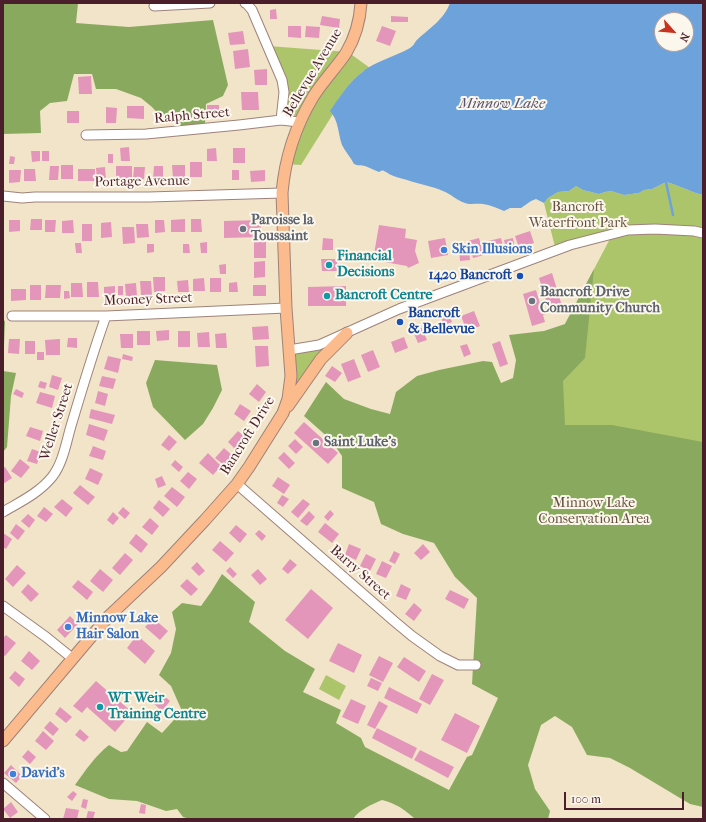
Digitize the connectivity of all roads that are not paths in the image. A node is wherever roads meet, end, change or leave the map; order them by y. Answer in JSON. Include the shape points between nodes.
{"nodes":[{"id":1,"x":210,"y":3,"type":"edge"},
{"id":2,"x":245,"y":3,"type":"edge"},
{"id":3,"x":361,"y":3,"type":"edge"},
{"id":4,"x":154,"y":6,"type":"dead end"},
{"id":5,"x":281,"y":120,"type":"junction"},
{"id":6,"x":299,"y":122,"type":"junction"},
{"id":7,"x":86,"y":136,"type":"dead end"},
{"id":8,"x":282,"y":193,"type":"junction"},
{"id":9,"x":3,"y":196,"type":"edge"},
{"id":10,"x":703,"y":233,"type":"edge"},
{"id":11,"x":286,"y":308,"type":"junction"},
{"id":12,"x":12,"y":316,"type":"dead end"},
{"id":13,"x":106,"y":316,"type":"junction"},
{"id":14,"x":347,"y":333,"type":"junction"},
{"id":15,"x":289,"y":350,"type":"junction"},
{"id":16,"x":283,"y":413,"type":"junction"},
{"id":17,"x":237,"y":484,"type":"junction"},
{"id":18,"x":3,"y":512,"type":"edge"},
{"id":19,"x":3,"y":606,"type":"edge"},
{"id":20,"x":72,"y":658,"type":"junction"},
{"id":21,"x":476,"y":665,"type":"dead end"},
{"id":22,"x":3,"y":741,"type":"edge"},
{"id":23,"x":3,"y":784,"type":"edge"},
{"id":24,"x":45,"y":819,"type":"edge"}],
"edges":[{"from":1,"to":4,"type":"street"},
{"from":2,"to":5,"type":"street","via":[[252,10],[282,80],[284,92]]},
{"from":3,"to":6,"type":"main road","name":"Bellevue Avenue","via":[[358,25],[347,51],[317,90]]},
{"from":5,"to":6,"type":"street","name":"Ralph Street"},
{"from":5,"to":7,"type":"street","name":"Ralph Street","via":[[146,134]]},
{"from":6,"to":8,"type":"main road","name":"Bellevue Avenue","via":[[287,157]]},
{"from":8,"to":9,"type":"street","name":"Portage Avenue","via":[[149,197]]},
{"from":8,"to":11,"type":"main road","name":"Bellevue Avenue"},
{"from":10,"to":14,"type":"street","via":[[655,229],[628,230],[570,245],[399,309]]},
{"from":11,"to":13,"type":"street","name":"Mooney Street"},
{"from":11,"to":15,"type":"main road","name":"Bellevue Avenue"},
{"from":12,"to":13,"type":"street","name":"Mooney Street"},
{"from":13,"to":18,"type":"street","name":"Weller Street","via":[[57,470],[44,486]]},
{"from":14,"to":15,"type":"street","via":[[319,345]]},
{"from":14,"to":16,"type":"main road","via":[[321,359]]},
{"from":15,"to":16,"type":"main road","name":"Bancroft Drive","via":[[291,376]]},
{"from":16,"to":17,"type":"main road","name":"Bancroft Drive"},
{"from":17,"to":20,"type":"main road","name":"Bancroft Drive","via":[[161,567],[108,617]]},
{"from":17,"to":21,"type":"street","name":"Barry Street","via":[[412,636],[458,665]]},
{"from":19,"to":20,"type":"street"},
{"from":20,"to":22,"type":"main road","name":"Bancroft Drive"},
{"from":23,"to":24,"type":"street"}]}
